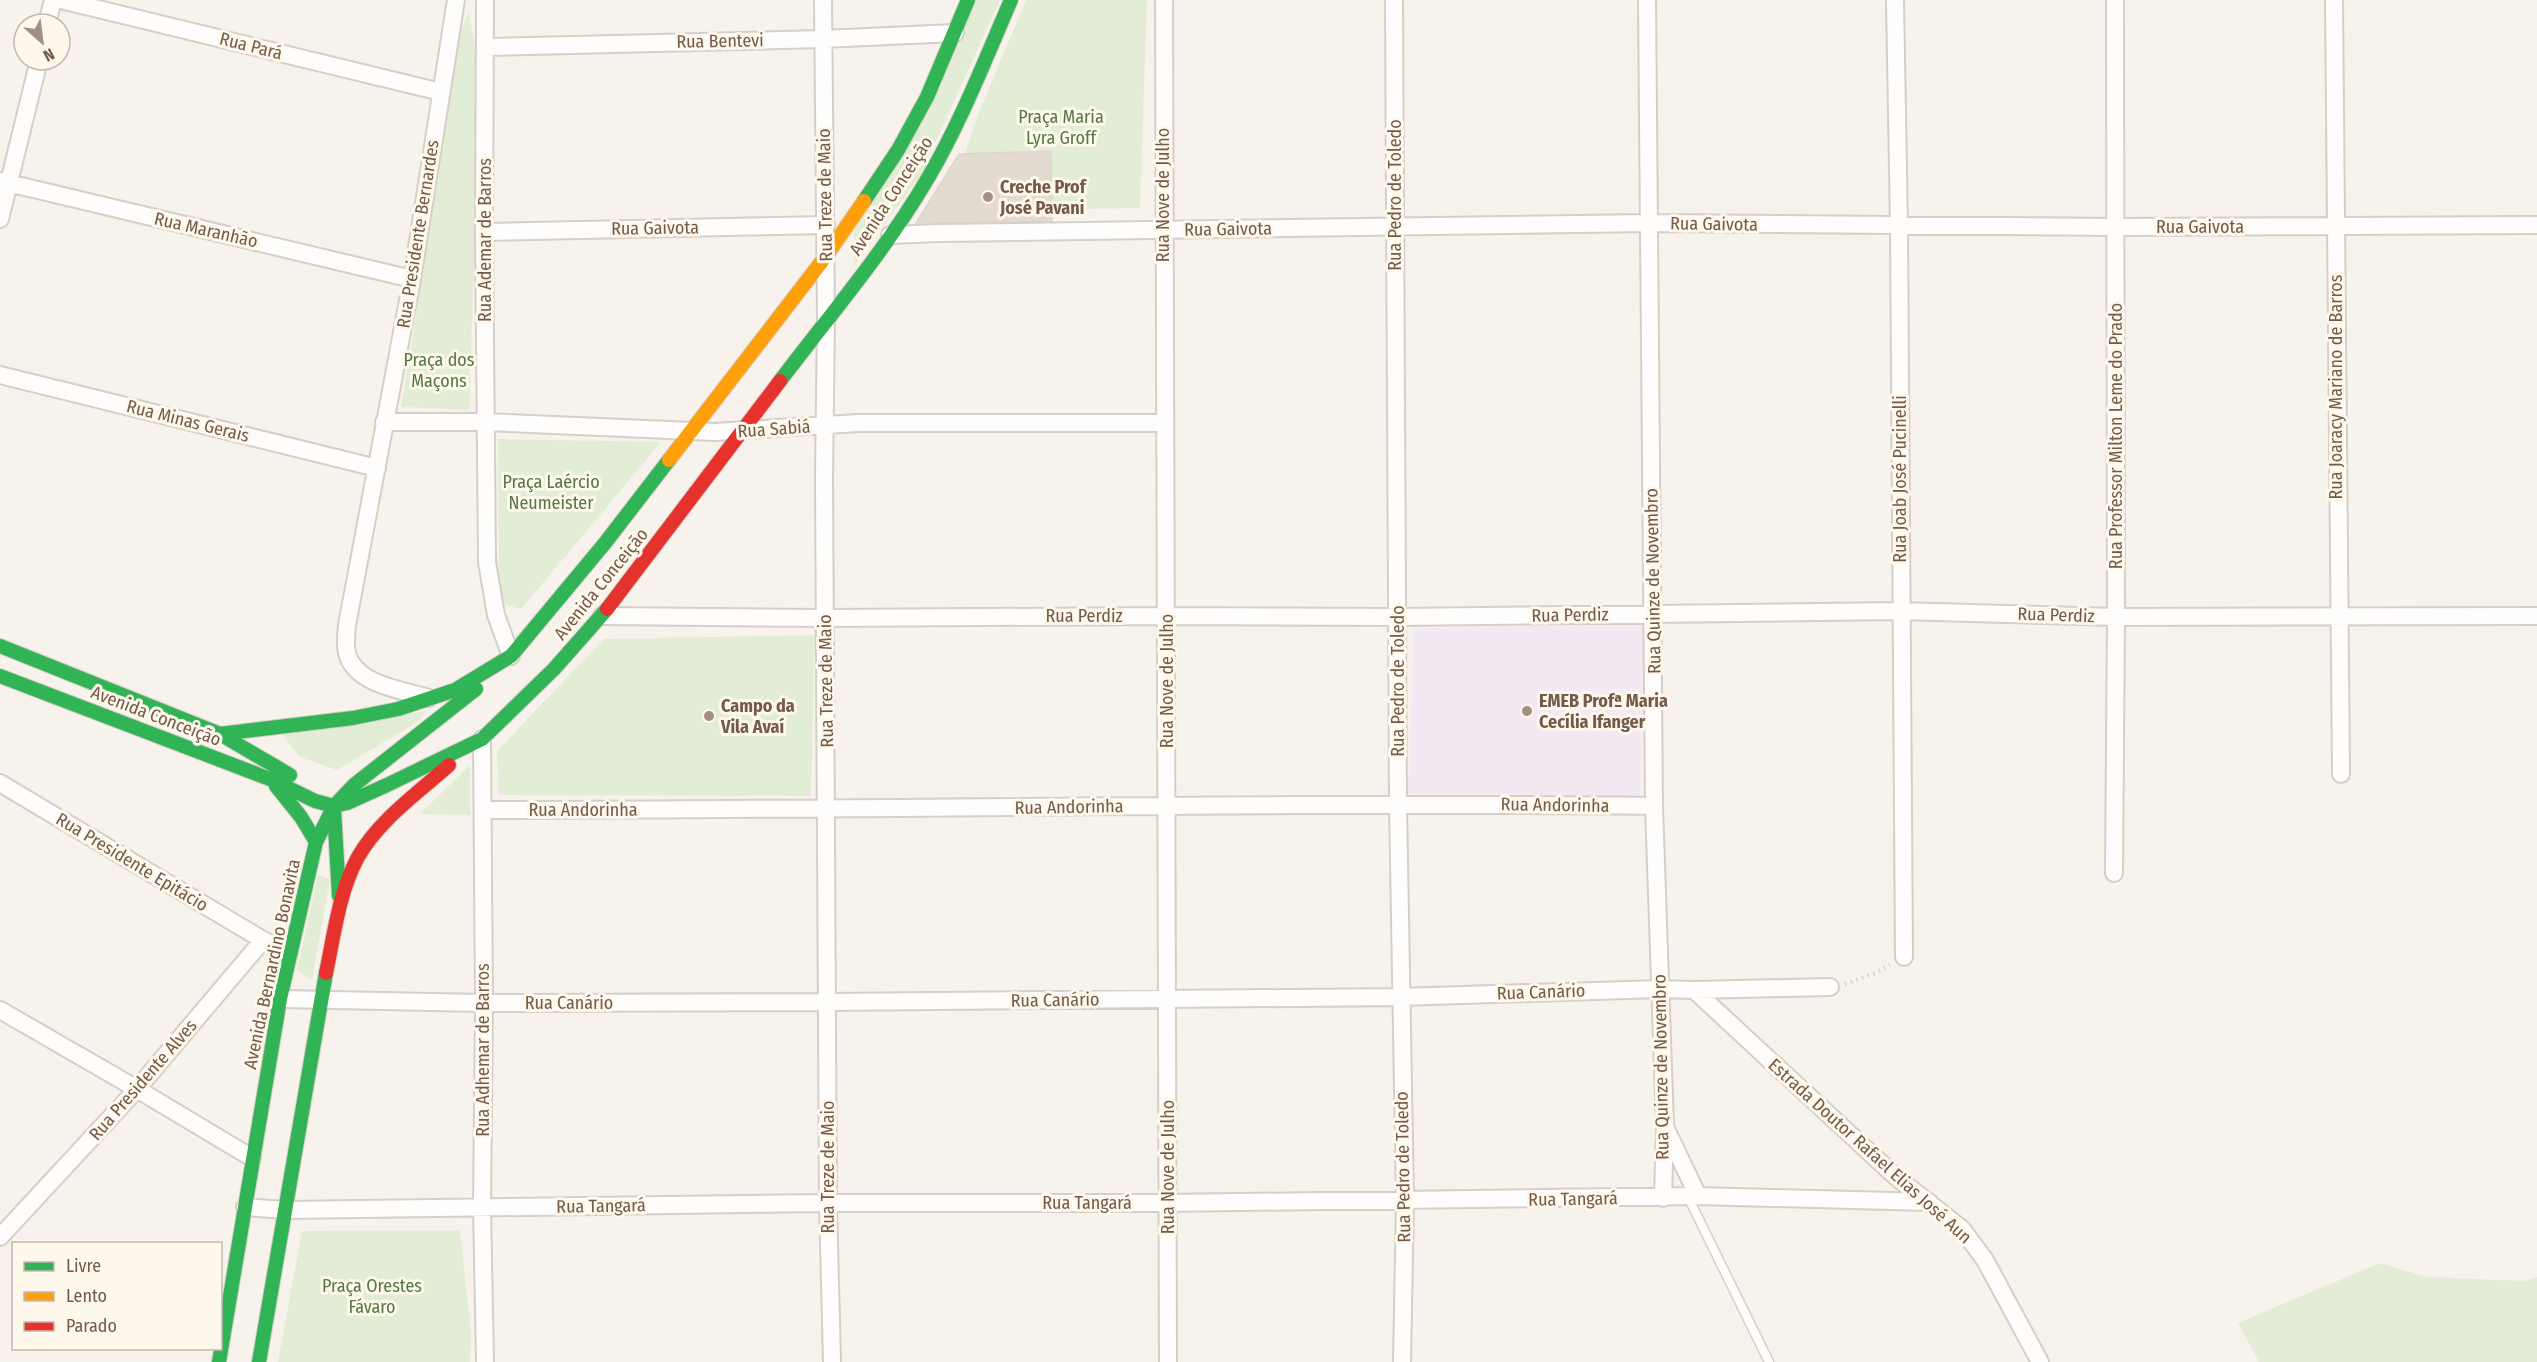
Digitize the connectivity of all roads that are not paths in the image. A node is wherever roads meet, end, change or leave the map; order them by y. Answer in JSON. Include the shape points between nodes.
{"nodes":[{"id":1,"x":61,"y":0,"type":"edge"},
{"id":2,"x":456,"y":0,"type":"edge"},
{"id":3,"x":485,"y":0,"type":"edge"},
{"id":4,"x":823,"y":0,"type":"edge"},
{"id":5,"x":968,"y":0,"type":"edge"},
{"id":6,"x":1011,"y":0,"type":"edge"},
{"id":7,"x":1164,"y":0,"type":"edge"},
{"id":8,"x":1394,"y":0,"type":"edge"},
{"id":9,"x":1647,"y":0,"type":"edge"},
{"id":10,"x":1896,"y":0,"type":"edge"},
{"id":11,"x":2115,"y":0,"type":"edge"},
{"id":12,"x":2334,"y":0,"type":"edge"},
{"id":13,"x":955,"y":33,"type":"junction"},
{"id":14,"x":823,"y":39,"type":"junction"},
{"id":15,"x":484,"y":47,"type":"junction"},
{"id":16,"x":36,"y":72,"type":"edge"},
{"id":17,"x":441,"y":92,"type":"junction"},
{"id":18,"x":4,"y":182,"type":"edge"},
{"id":19,"x":0,"y":219,"type":"edge"},
{"id":20,"x":1649,"y":223,"type":"junction"},
{"id":21,"x":826,"y":225,"type":"junction"},
{"id":22,"x":2537,"y":225,"type":"edge"},
{"id":23,"x":1899,"y":226,"type":"junction"},
{"id":24,"x":2335,"y":226,"type":"junction"},
{"id":25,"x":1395,"y":227,"type":"junction"},
{"id":26,"x":2115,"y":227,"type":"junction"},
{"id":27,"x":1163,"y":230,"type":"junction"},
{"id":28,"x":484,"y":232,"type":"junction"},
{"id":29,"x":890,"y":235,"type":"junction"},
{"id":30,"x":826,"y":256,"type":"junction"},
{"id":31,"x":412,"y":279,"type":"junction"},
{"id":32,"x":826,"y":318,"type":"junction"},
{"id":33,"x":0,"y":375,"type":"edge"},
{"id":34,"x":384,"y":422,"type":"junction"},
{"id":35,"x":486,"y":422,"type":"junction"},
{"id":36,"x":1164,"y":423,"type":"junction"},
{"id":37,"x":825,"y":425,"type":"junction"},
{"id":38,"x":690,"y":432,"type":"junction"},
{"id":39,"x":741,"y":432,"type":"junction"},
{"id":40,"x":377,"y":468,"type":"junction"},
{"id":41,"x":1900,"y":611,"type":"junction"},
{"id":42,"x":1653,"y":614,"type":"junction"},
{"id":43,"x":602,"y":616,"type":"junction"},
{"id":44,"x":1167,"y":616,"type":"junction"},
{"id":45,"x":2338,"y":616,"type":"junction"},
{"id":46,"x":2537,"y":616,"type":"edge"},
{"id":47,"x":1399,"y":617,"type":"junction"},
{"id":48,"x":2116,"y":617,"type":"junction"},
{"id":49,"x":825,"y":618,"type":"junction"},
{"id":50,"x":0,"y":645,"type":"edge"},
{"id":51,"x":511,"y":656,"type":"junction"},
{"id":52,"x":0,"y":676,"type":"edge"},
{"id":53,"x":433,"y":699,"type":"junction"},
{"id":54,"x":220,"y":734,"type":"junction"},
{"id":55,"x":482,"y":739,"type":"junction"},
{"id":56,"x":2341,"y":774,"type":"dead end"},
{"id":57,"x":270,"y":779,"type":"junction"},
{"id":58,"x":0,"y":783,"type":"edge"},
{"id":59,"x":1398,"y":803,"type":"junction"},
{"id":60,"x":334,"y":806,"type":"junction"},
{"id":61,"x":1167,"y":806,"type":"junction"},
{"id":62,"x":1654,"y":806,"type":"junction"},
{"id":63,"x":483,"y":810,"type":"junction"},
{"id":64,"x":827,"y":810,"type":"junction"},
{"id":65,"x":316,"y":842,"type":"junction"},
{"id":66,"x":2114,"y":873,"type":"dead end"},
{"id":67,"x":340,"y":905,"type":"junction"},
{"id":68,"x":263,"y":940,"type":"junction"},
{"id":69,"x":289,"y":952,"type":"junction"},
{"id":70,"x":1904,"y":957,"type":"road end"},
{"id":71,"x":1830,"y":987,"type":"road end"},
{"id":72,"x":1659,"y":988,"type":"junction"},
{"id":73,"x":1694,"y":990,"type":"junction"},
{"id":74,"x":1400,"y":997,"type":"junction"},
{"id":75,"x":1169,"y":998,"type":"junction"},
{"id":76,"x":280,"y":999,"type":"junction"},
{"id":77,"x":320,"y":1001,"type":"junction"},
{"id":78,"x":827,"y":1002,"type":"junction"},
{"id":79,"x":484,"y":1003,"type":"junction"},
{"id":80,"x":0,"y":1010,"type":"edge"},
{"id":81,"x":137,"y":1089,"type":"junction"},
{"id":82,"x":1665,"y":1126,"type":"junction"},
{"id":83,"x":252,"y":1158,"type":"junction"},
{"id":84,"x":1693,"y":1197,"type":"junction"},
{"id":85,"x":1663,"y":1198,"type":"junction"},
{"id":86,"x":1405,"y":1201,"type":"junction"},
{"id":87,"x":1929,"y":1202,"type":"junction"},
{"id":88,"x":828,"y":1203,"type":"junction"},
{"id":89,"x":1167,"y":1203,"type":"junction"},
{"id":90,"x":244,"y":1207,"type":"junction"},
{"id":91,"x":482,"y":1207,"type":"junction"},
{"id":92,"x":285,"y":1209,"type":"junction"},
{"id":93,"x":0,"y":1238,"type":"edge"},
{"id":94,"x":222,"y":1343,"type":"edge"},
{"id":95,"x":259,"y":1362,"type":"edge"},
{"id":96,"x":485,"y":1362,"type":"edge"},
{"id":97,"x":832,"y":1362,"type":"edge"},
{"id":98,"x":1168,"y":1362,"type":"edge"},
{"id":99,"x":1402,"y":1362,"type":"edge"},
{"id":100,"x":1768,"y":1362,"type":"edge"},
{"id":101,"x":2040,"y":1362,"type":"edge"}],
"edges":[{"from":1,"to":17,"type":"street","name":"Rua Pará"},
{"from":2,"to":17,"type":"street","name":"Rua Presidente Bernardes"},
{"from":3,"to":15,"type":"street","name":"Rua Ademar de Barros"},
{"from":4,"to":14,"type":"street","name":"Rua Treze de Maio"},
{"from":5,"to":13,"type":"main road","name":"Avenida Conceição"},
{"from":6,"to":29,"type":"main road","name":"Avenida Conceição","via":[[951,137]]},
{"from":7,"to":27,"type":"street","name":"Rua Nove de Julho"},
{"from":8,"to":25,"type":"street","name":"Rua Pedro de Toledo"},
{"from":9,"to":20,"type":"street","name":"Rua Quinze de Novembro"},
{"from":10,"to":23,"type":"street","name":"Rua Joab José Pucinelli"},
{"from":11,"to":26,"type":"street","name":"Rua Professor Milton Leme do Prado"},
{"from":12,"to":24,"type":"street","name":"Rua Joaracy Mariano de Barros"},
{"from":13,"to":14,"type":"street","name":"Rua Bentevi"},
{"from":13,"to":30,"type":"main road","name":"Avenida Conceição","via":[[898,150]]},
{"from":14,"to":15,"type":"street","name":"Rua Bentevi"},
{"from":14,"to":21,"type":"street","name":"Rua Treze de Maio"},
{"from":15,"to":28,"type":"street","name":"Rua Ademar de Barros"},
{"from":16,"to":18,"type":"street"},
{"from":17,"to":31,"type":"street","name":"Rua Presidente Bernardes"},
{"from":18,"to":19,"type":"street"},
{"from":18,"to":31,"type":"street","name":"Rua Maranhão"},
{"from":20,"to":23,"type":"street","name":"Rua Gaivota"},
{"from":20,"to":25,"type":"street","name":"Rua Gaivota"},
{"from":20,"to":42,"type":"street","name":"Rua Quinze de Novembro"},
{"from":21,"to":28,"type":"street","name":"Rua Gaivota"},
{"from":21,"to":30,"type":"street","name":"Rua Treze de Maio"},
{"from":22,"to":24,"type":"street","name":"Rua Gaivota"},
{"from":23,"to":26,"type":"street","name":"Rua Gaivota"},
{"from":23,"to":41,"type":"street","name":"Rua Joab José Pucinelli"},
{"from":24,"to":26,"type":"street","name":"Rua Gaivota"},
{"from":24,"to":45,"type":"street","name":"Rua Joaracy Mariano de Barros"},
{"from":25,"to":27,"type":"street","name":"Rua Gaivota"},
{"from":25,"to":47,"type":"street","name":"Rua Pedro de Toledo"},
{"from":26,"to":48,"type":"street","name":"Rua Professor Milton Leme do Prado"},
{"from":27,"to":29,"type":"street","name":"Rua Gaivota"},
{"from":27,"to":36,"type":"street","name":"Rua Nove de Julho"},
{"from":28,"to":35,"type":"street","name":"Rua Ademar de Barros"},
{"from":29,"to":32,"type":"main road","name":"Avenida Conceição"},
{"from":30,"to":32,"type":"street","name":"Rua Treze de Maio"},
{"from":30,"to":38,"type":"main road","name":"Avenida Conceição"},
{"from":31,"to":34,"type":"street","name":"Rua Presidente Bernardes"},
{"from":32,"to":37,"type":"street","name":"Rua Treze de Maio"},
{"from":32,"to":39,"type":"main road","name":"Avenida Conceição"},
{"from":33,"to":40,"type":"street","name":"Rua Minas Gerais"},
{"from":34,"to":35,"type":"street","name":"Rua Sabiá"},
{"from":34,"to":40,"type":"street","name":"Rua Presidente Bernardes"},
{"from":35,"to":38,"type":"street","name":"Rua Sabiá"},
{"from":35,"to":51,"type":"street","name":"Rua Ademar de Barros","via":[[487,562],[496,615]]},
{"from":36,"to":37,"type":"street","name":"Rua Sabiá"},
{"from":36,"to":44,"type":"street","name":"Rua Nove de Julho"},
{"from":37,"to":39,"type":"street","name":"Rua Sabiá"},
{"from":37,"to":49,"type":"street","name":"Rua Treze de Maio"},
{"from":38,"to":39,"type":"street","name":"Rua Sabiá"},
{"from":38,"to":51,"type":"main road","name":"Avenida Conceição"},
{"from":39,"to":43,"type":"main road","name":"Avenida Conceição"},
{"from":40,"to":53,"type":"street","name":"Rua Presidente Bernardes","via":[[347,625],[347,652],[359,674]]},
{"from":41,"to":42,"type":"street","name":"Rua Perdiz"},
{"from":41,"to":48,"type":"street","name":"Rua Perdiz"},
{"from":41,"to":70,"type":"street","name":"Rua Joab José Pucinelli"},
{"from":42,"to":47,"type":"street","name":"Rua Perdiz"},
{"from":42,"to":62,"type":"street","name":"Rua Quinze de Novembro"},
{"from":43,"to":49,"type":"street","name":"Rua Perdiz"},
{"from":43,"to":55,"type":"main road","name":"Avenida Conceição"},
{"from":44,"to":47,"type":"street","name":"Rua Perdiz"},
{"from":44,"to":49,"type":"street","name":"Rua Perdiz"},
{"from":44,"to":61,"type":"street","name":"Rua Nove de Julho"},
{"from":45,"to":46,"type":"street","name":"Rua Perdiz"},
{"from":45,"to":48,"type":"street","name":"Rua Perdiz"},
{"from":45,"to":56,"type":"street","name":"Rua Joaracy Mariano de Barros"},
{"from":47,"to":59,"type":"street","name":"Rua Pedro de Toledo"},
{"from":48,"to":66,"type":"street","name":"Rua Professor Milton Leme do Prado"},
{"from":49,"to":64,"type":"street","name":"Rua Treze de Maio"},
{"from":50,"to":54,"type":"main road","name":"Avenida Conceição"},
{"from":51,"to":53,"type":"main road","name":"Avenida Conceição"},
{"from":51,"to":60,"type":"main road","name":"Avenida Bernardino Bonavita","via":[[449,712],[373,768]]},
{"from":52,"to":57,"type":"main road","name":"Avenida Conceição"},
{"from":53,"to":54,"type":"main road","name":"Avenida Conceição","via":[[353,718]]},
{"from":54,"to":60,"type":"main road"},
{"from":55,"to":60,"type":"main road","name":"Avenida Conceição"},
{"from":55,"to":63,"type":"street","name":"Rua Adhemar de Barros"},
{"from":55,"to":67,"type":"main road","via":[[426,784],[368,842],[357,859]]},
{"from":57,"to":60,"type":"main road","name":"Avenida Conceição"},
{"from":57,"to":65,"type":"main road"},
{"from":58,"to":68,"type":"street","name":"Rua Presidente Epitácio"},
{"from":59,"to":61,"type":"street","name":"Rua Andorinha"},
{"from":59,"to":62,"type":"street","name":"Rua Andorinha"},
{"from":59,"to":74,"type":"street","name":"Rua Pedro de Toledo"},
{"from":60,"to":65,"type":"main road","name":"Avenida Bernardino Bonavita"},
{"from":60,"to":67,"type":"main road"},
{"from":61,"to":64,"type":"street","name":"Rua Andorinha"},
{"from":61,"to":75,"type":"street","name":"Rua Nove de Julho"},
{"from":62,"to":72,"type":"street","name":"Rua Quinze de Novembro"},
{"from":63,"to":64,"type":"street","name":"Rua Andorinha"},
{"from":63,"to":79,"type":"street","name":"Rua Adhemar de Barros"},
{"from":64,"to":78,"type":"street","name":"Rua Treze de Maio"},
{"from":65,"to":69,"type":"main road","name":"Avenida Bernardino Bonavita"},
{"from":67,"to":77,"type":"main road"},
{"from":68,"to":69,"type":"street"},
{"from":68,"to":81,"type":"street","name":"Rua Presidente Alves"},
{"from":69,"to":76,"type":"main road","name":"Avenida Bernardino Bonavita"},
{"from":71,"to":73,"type":"street","name":"Rua Canário"},
{"from":72,"to":73,"type":"street","name":"Rua Canário"},
{"from":72,"to":74,"type":"street","name":"Rua Canário"},
{"from":72,"to":82,"type":"street","name":"Rua Quinze de Novembro"},
{"from":73,"to":87,"type":"street","name":"Estrada Doutor Rafael Elias José Aun","via":[[1895,1176]]},
{"from":74,"to":75,"type":"street","name":"Rua Canário"},
{"from":74,"to":86,"type":"street","name":"Rua Pedro de Toledo"},
{"from":75,"to":78,"type":"street","name":"Rua Canário"},
{"from":75,"to":89,"type":"street","name":"Rua Nove de Julho"},
{"from":76,"to":77,"type":"street","name":"Rua Canário"},
{"from":76,"to":83,"type":"main road","name":"Avenida Bernardino Bonavita"},
{"from":77,"to":79,"type":"street","name":"Rua Canário"},
{"from":77,"to":92,"type":"main road"},
{"from":78,"to":79,"type":"street","name":"Rua Canário"},
{"from":78,"to":88,"type":"street","name":"Rua Treze de Maio"},
{"from":79,"to":91,"type":"street","name":"Rua Adhemar de Barros"},
{"from":80,"to":81,"type":"street"},
{"from":81,"to":83,"type":"street"},
{"from":81,"to":93,"type":"street","name":"Rua Presidente Alves"},
{"from":82,"to":84,"type":"street"},
{"from":82,"to":85,"type":"street","name":"Rua Quinze de Novembro"},
{"from":83,"to":90,"type":"main road","name":"Avenida Bernardino Bonavita"},
{"from":84,"to":85,"type":"street","name":"Rua Tangará"},
{"from":84,"to":87,"type":"street","name":"Rua Tangará"},
{"from":84,"to":100,"type":"lane"},
{"from":85,"to":86,"type":"street","name":"Rua Tangará"},
{"from":86,"to":89,"type":"street","name":"Rua Tangará"},
{"from":86,"to":99,"type":"street","name":"Rua Pedro de Toledo"},
{"from":87,"to":101,"type":"street","name":"Estrada Doutor Rafael Elias José Aun","via":[[1962,1228],[1985,1260]]},
{"from":88,"to":89,"type":"street","name":"Rua Tangará"},
{"from":88,"to":91,"type":"street","name":"Rua Tangará"},
{"from":88,"to":97,"type":"street","name":"Rua Treze de Maio"},
{"from":89,"to":98,"type":"street","name":"Rua Nove de Julho"},
{"from":90,"to":92,"type":"street","name":"Rua Tangará"},
{"from":90,"to":94,"type":"main road","name":"Avenida Bernardino Bonavita"},
{"from":91,"to":92,"type":"street","name":"Rua Tangará"},
{"from":91,"to":96,"type":"street","name":"Rua Adhemar de Barros"},
{"from":92,"to":95,"type":"main road"}]}
